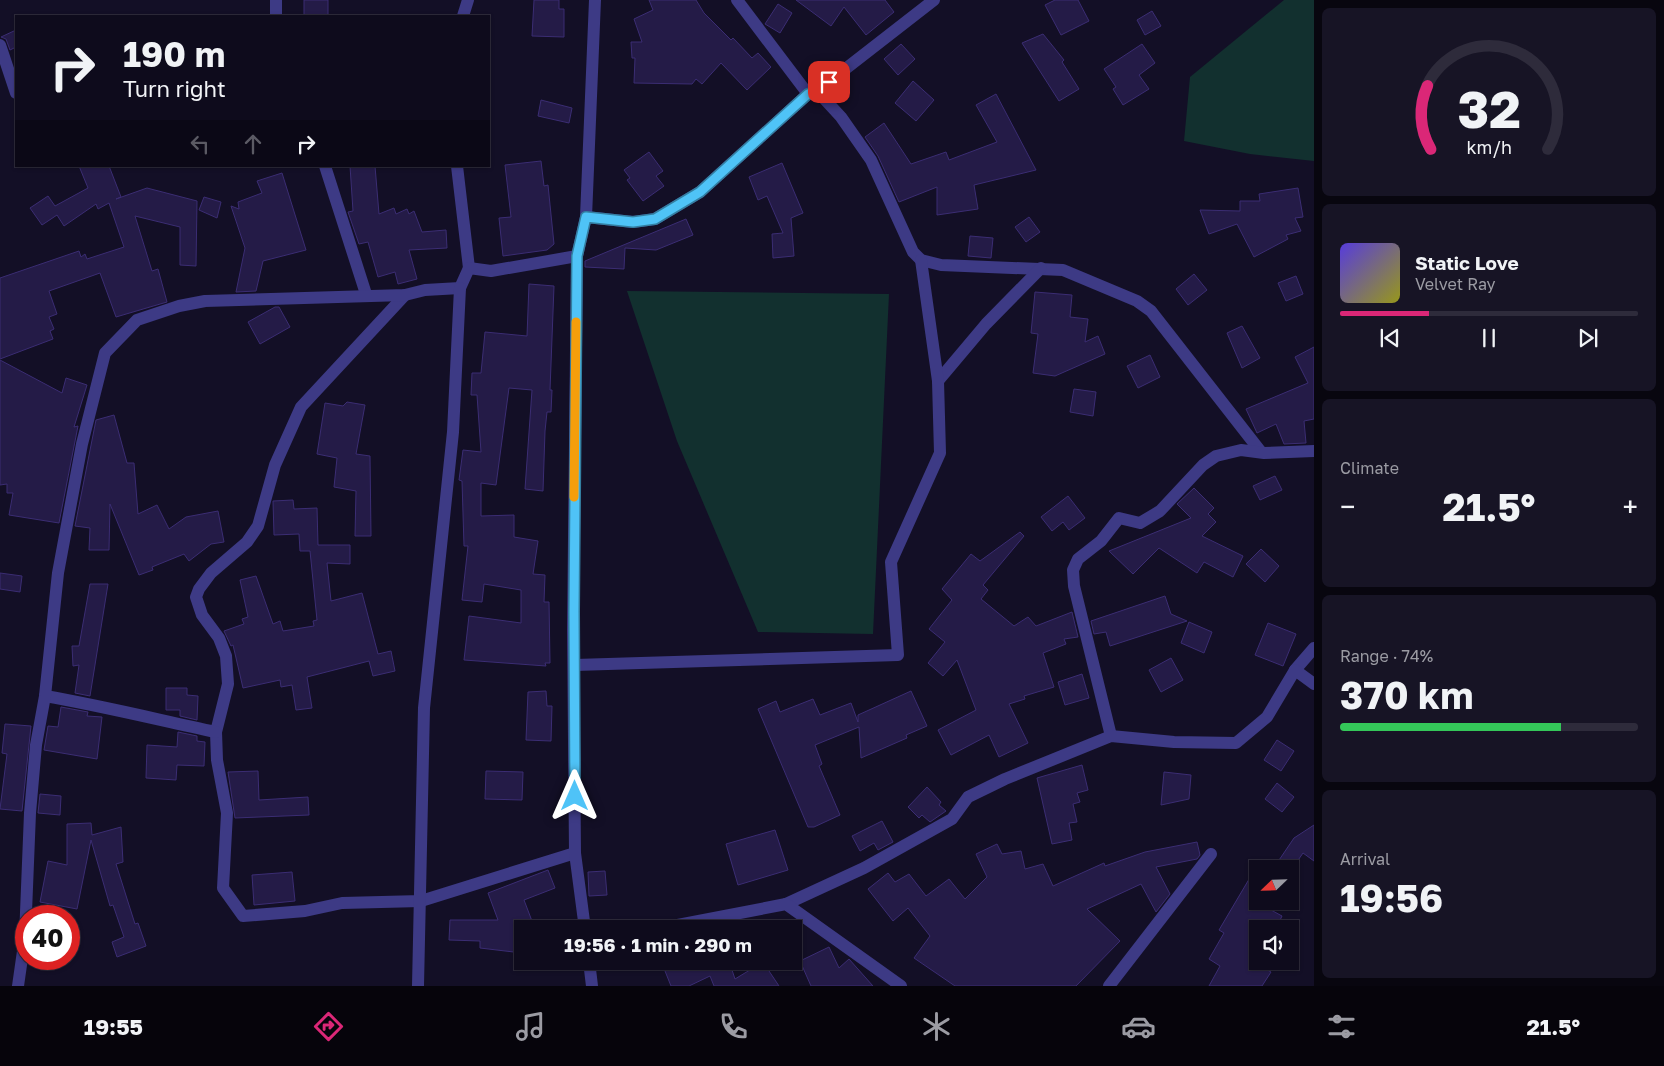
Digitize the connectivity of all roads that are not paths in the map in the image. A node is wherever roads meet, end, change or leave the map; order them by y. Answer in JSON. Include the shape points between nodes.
{"nodes":[{"id":1,"x":276,"y":0,"type":"edge"},
{"id":2,"x":468,"y":0,"type":"edge"},
{"id":3,"x":595,"y":0,"type":"edge"},
{"id":4,"x":737,"y":0,"type":"edge"},
{"id":5,"x":934,"y":0,"type":"edge"},
{"id":6,"x":276,"y":15,"type":"edge"},
{"id":7,"x":463,"y":15,"type":"edge"},
{"id":8,"x":0,"y":45,"type":"edge"},
{"id":9,"x":15,"y":90,"type":"edge"},
{"id":10,"x":812,"y":92,"type":"junction"},
{"id":11,"x":325,"y":167,"type":"edge"},
{"id":12,"x":457,"y":167,"type":"edge"},
{"id":13,"x":586,"y":217,"type":"junction"},
{"id":14,"x":577,"y":256,"type":"junction"},
{"id":15,"x":921,"y":260,"type":"junction"},
{"id":16,"x":469,"y":268,"type":"junction"},
{"id":17,"x":1041,"y":268,"type":"junction"},
{"id":18,"x":460,"y":288,"type":"junction"},
{"id":19,"x":366,"y":294,"type":"junction"},
{"id":20,"x":405,"y":295,"type":"junction"},
{"id":21,"x":938,"y":380,"type":"junction"},
{"id":22,"x":1314,"y":451,"type":"edge"},
{"id":23,"x":1261,"y":452,"type":"junction"},
{"id":24,"x":1314,"y":648,"type":"edge"},
{"id":25,"x":575,"y":665,"type":"junction"},
{"id":26,"x":1294,"y":670,"type":"junction"},
{"id":27,"x":1314,"y":684,"type":"edge"},
{"id":28,"x":45,"y":696,"type":"junction"},
{"id":29,"x":216,"y":732,"type":"junction"},
{"id":30,"x":1111,"y":736,"type":"junction"},
{"id":31,"x":575,"y":853,"type":"junction"},
{"id":32,"x":1211,"y":854,"type":"dead end"},
{"id":33,"x":421,"y":901,"type":"junction"},
{"id":34,"x":786,"y":904,"type":"junction"},
{"id":35,"x":584,"y":920,"type":"edge"},
{"id":36,"x":703,"y":920,"type":"edge"},
{"id":37,"x":590,"y":970,"type":"edge"},
{"id":38,"x":18,"y":986,"type":"edge"},
{"id":39,"x":418,"y":986,"type":"edge"},
{"id":40,"x":592,"y":986,"type":"edge"},
{"id":41,"x":901,"y":986,"type":"edge"},
{"id":42,"x":1109,"y":986,"type":"edge"}],
"edges":[{"from":1,"to":6,"type":"street"},
{"from":2,"to":7,"type":"street"},
{"from":3,"to":13,"type":"street"},
{"from":4,"to":10,"type":"street"},
{"from":5,"to":10,"type":"street"},
{"from":8,"to":9,"type":"street"},
{"from":10,"to":13,"type":"street","via":[[700,192],[655,219],[633,222]]},
{"from":10,"to":15,"type":"street","via":[[841,117],[871,160],[913,252]]},
{"from":11,"to":19,"type":"street"},
{"from":12,"to":16,"type":"street"},
{"from":13,"to":14,"type":"street"},
{"from":14,"to":16,"type":"street","via":[[491,271]]},
{"from":14,"to":25,"type":"street"},
{"from":15,"to":17,"type":"street","via":[[941,265]]},
{"from":15,"to":21,"type":"street"},
{"from":16,"to":18,"type":"street"},
{"from":17,"to":21,"type":"street","via":[[986,324]]},
{"from":17,"to":23,"type":"street","via":[[1082,276],[1137,301],[1151,311]]},
{"from":18,"to":20,"type":"street","via":[[424,290]]},
{"from":18,"to":33,"type":"street","via":[[453,432],[426,676]]},
{"from":19,"to":20,"type":"street"},
{"from":19,"to":28,"type":"street","via":[[205,301],[179,306],[137,320],[105,353],[82,444],[58,573]]},
{"from":20,"to":29,"type":"street","via":[[301,407],[275,465],[258,526],[247,542],[211,573],[199,589],[196,598],[202,615],[220,638],[226,656],[228,684]]},
{"from":21,"to":25,"type":"street","via":[[940,454],[891,562],[898,655]]},
{"from":22,"to":23,"type":"street"},
{"from":23,"to":30,"type":"street","via":[[1241,450],[1216,456],[1203,464],[1160,510],[1140,523],[1119,518],[1078,560],[1073,570],[1074,586]]},
{"from":24,"to":26,"type":"street"},
{"from":25,"to":31,"type":"street"},
{"from":26,"to":27,"type":"street"},
{"from":26,"to":30,"type":"street","via":[[1267,716],[1236,743]]},
{"from":28,"to":29,"type":"street"},
{"from":28,"to":38,"type":"street","via":[[34,764],[25,937]]},
{"from":29,"to":33,"type":"street","via":[[217,760],[227,813],[223,888],[243,916],[305,911],[342,903]]},
{"from":30,"to":34,"type":"street","via":[[968,797],[952,819],[864,868]]},
{"from":31,"to":33,"type":"street"},
{"from":31,"to":35,"type":"street"},
{"from":32,"to":42,"type":"street"},
{"from":33,"to":39,"type":"street"},
{"from":34,"to":36,"type":"street"},
{"from":34,"to":41,"type":"street"},
{"from":37,"to":40,"type":"street"}]}
